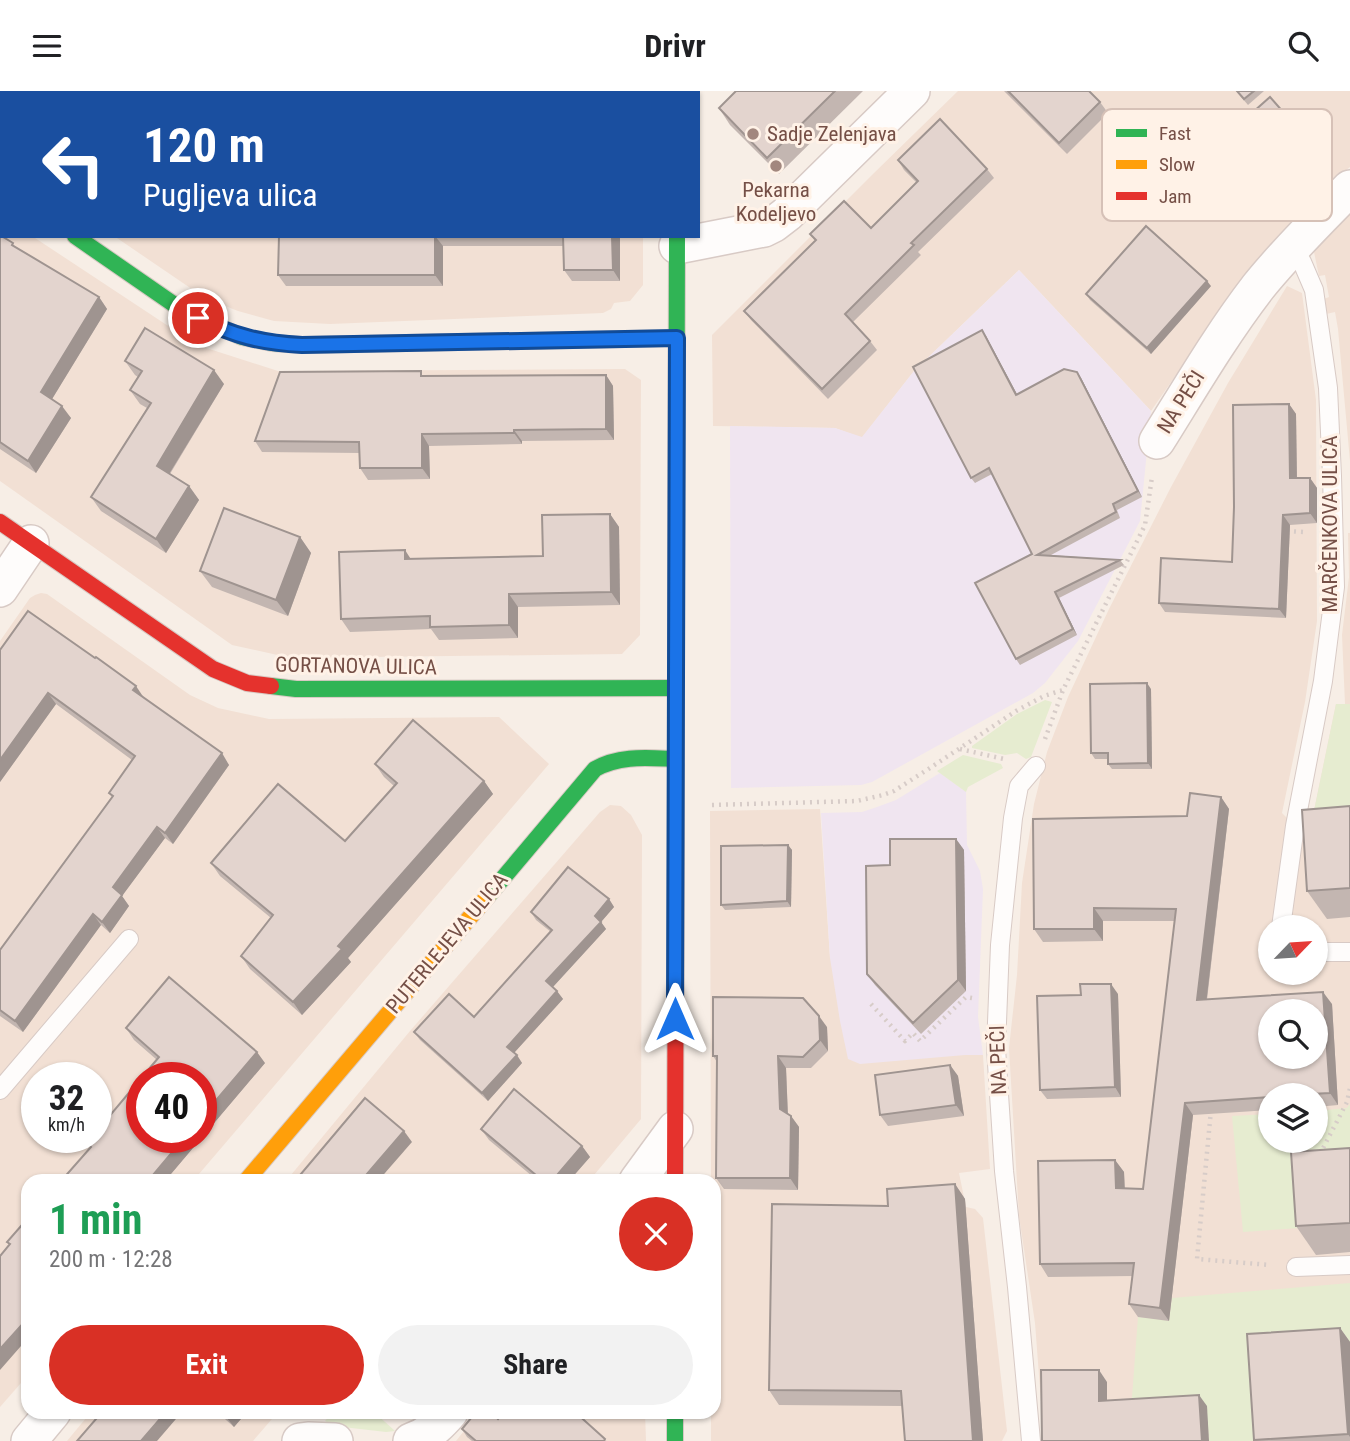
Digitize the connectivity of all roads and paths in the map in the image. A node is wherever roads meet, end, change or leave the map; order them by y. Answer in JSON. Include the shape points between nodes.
{"nodes":[{"id":1,"x":912,"y":91,"type":"edge"},
{"id":2,"x":1350,"y":188,"type":"edge"},
{"id":3,"x":1332,"y":207,"type":"edge"},
{"id":4,"x":1319,"y":221,"type":"edge"},
{"id":5,"x":78,"y":238,"type":"edge"},
{"id":6,"x":677,"y":241,"type":"edge"},
{"id":7,"x":1293,"y":248,"type":"junction"},
{"id":8,"x":677,"y":338,"type":"junction"},
{"id":9,"x":1157,"y":441,"type":"joint"},
{"id":10,"x":0,"y":521,"type":"edge"},
{"id":11,"x":1280,"y":531,"type":"edge"},
{"id":12,"x":31,"y":543,"type":"junction"},
{"id":13,"x":1334,"y":565,"type":"junction"},
{"id":14,"x":0,"y":589,"type":"edge"},
{"id":15,"x":676,"y":688,"type":"junction"},
{"id":16,"x":1063,"y":690,"type":"junction"},
{"id":17,"x":960,"y":749,"type":"junction"},
{"id":18,"x":676,"y":759,"type":"junction"},
{"id":19,"x":1036,"y":766,"type":"junction"},
{"id":20,"x":704,"y":805,"type":"dead end"},
{"id":21,"x":1282,"y":915,"type":"edge"},
{"id":22,"x":129,"y":939,"type":"dead end"},
{"id":23,"x":1328,"y":952,"type":"edge"},
{"id":24,"x":1350,"y":952,"type":"edge"},
{"id":25,"x":997,"y":998,"type":"junction"},
{"id":26,"x":871,"y":1004,"type":"dead end"},
{"id":27,"x":3,"y":1081,"type":"edge"},
{"id":28,"x":1350,"y":1089,"type":"edge"},
{"id":29,"x":1211,"y":1106,"type":"edge"},
{"id":30,"x":675,"y":1129,"type":"junction"},
{"id":31,"x":1319,"y":1155,"type":"edge"},
{"id":32,"x":252,"y":1174,"type":"edge"},
{"id":33,"x":642,"y":1174,"type":"edge"},
{"id":34,"x":675,"y":1174,"type":"edge"},
{"id":35,"x":1350,"y":1265,"type":"edge"},
{"id":36,"x":1296,"y":1267,"type":"joint"},
{"id":37,"x":47,"y":1419,"type":"edge"},
{"id":38,"x":444,"y":1419,"type":"edge"},
{"id":39,"x":675,"y":1419,"type":"edge"},
{"id":40,"x":421,"y":1439,"type":"edge"},
{"id":41,"x":29,"y":1441,"type":"edge"},
{"id":42,"x":300,"y":1441,"type":"edge"},
{"id":43,"x":335,"y":1441,"type":"edge"},
{"id":44,"x":675,"y":1441,"type":"edge"},
{"id":45,"x":1031,"y":1441,"type":"edge"}],
"edges":[{"from":1,"to":6,"type":"street","via":[[774,224],[753,233]]},
{"from":2,"to":3,"type":"street","name":"NA PEČI"},
{"from":4,"to":7,"type":"street","name":"NA PEČI"},
{"from":5,"to":8,"type":"street","via":[[182,310],[243,337],[272,343]]},
{"from":6,"to":8,"type":"street"},
{"from":7,"to":9,"type":"street","name":"NA PEČI","via":[[1258,287]]},
{"from":7,"to":13,"type":"lane","name":"MARČENKOVA ULICA","via":[[1314,290],[1326,375]]},
{"from":8,"to":15,"type":"street"},
{"from":9,"to":16,"type":"path","name":"NA PEČI","via":[[1145,525]]},
{"from":10,"to":12,"type":"street","name":"GORTANOVA ULICA"},
{"from":11,"to":13,"type":"path","via":[[1304,532],[1306,564]]},
{"from":12,"to":14,"type":"street"},
{"from":12,"to":15,"type":"street","name":"GORTANOVA ULICA","via":[[213,669],[247,683],[296,689]]},
{"from":13,"to":21,"type":"lane","name":"MARČENKOVA ULICA","via":[[1324,681]]},
{"from":15,"to":18,"type":"street"},
{"from":16,"to":17,"type":"path","via":[[1016,711]]},
{"from":16,"to":19,"type":"path","name":"NA PEČI"},
{"from":17,"to":19,"type":"path"},
{"from":17,"to":20,"type":"path","via":[[894,791],[866,800]]},
{"from":18,"to":30,"type":"street"},
{"from":18,"to":32,"type":"street","name":"PUTERLEJEVA ULICA","via":[[617,759],[596,769]]},
{"from":19,"to":25,"type":"lane","name":"NA PEČI","via":[[1019,786],[1013,818]]},
{"from":22,"to":27,"type":"lane"},
{"from":23,"to":24,"type":"lane"},
{"from":25,"to":26,"type":"path","via":[[966,997],[920,1041],[913,1033],[905,1041]]},
{"from":25,"to":45,"type":"lane","name":"NA PEČI","via":[[1004,1171]]},
{"from":28,"to":31,"type":"path"},
{"from":29,"to":36,"type":"path","via":[[1197,1259]]},
{"from":30,"to":33,"type":"street"},
{"from":30,"to":34,"type":"street"},
{"from":35,"to":36,"type":"lane"},
{"from":37,"to":41,"type":"street"},
{"from":38,"to":40,"type":"street"},
{"from":39,"to":44,"type":"street"},
{"from":42,"to":43,"type":"street"}]}
